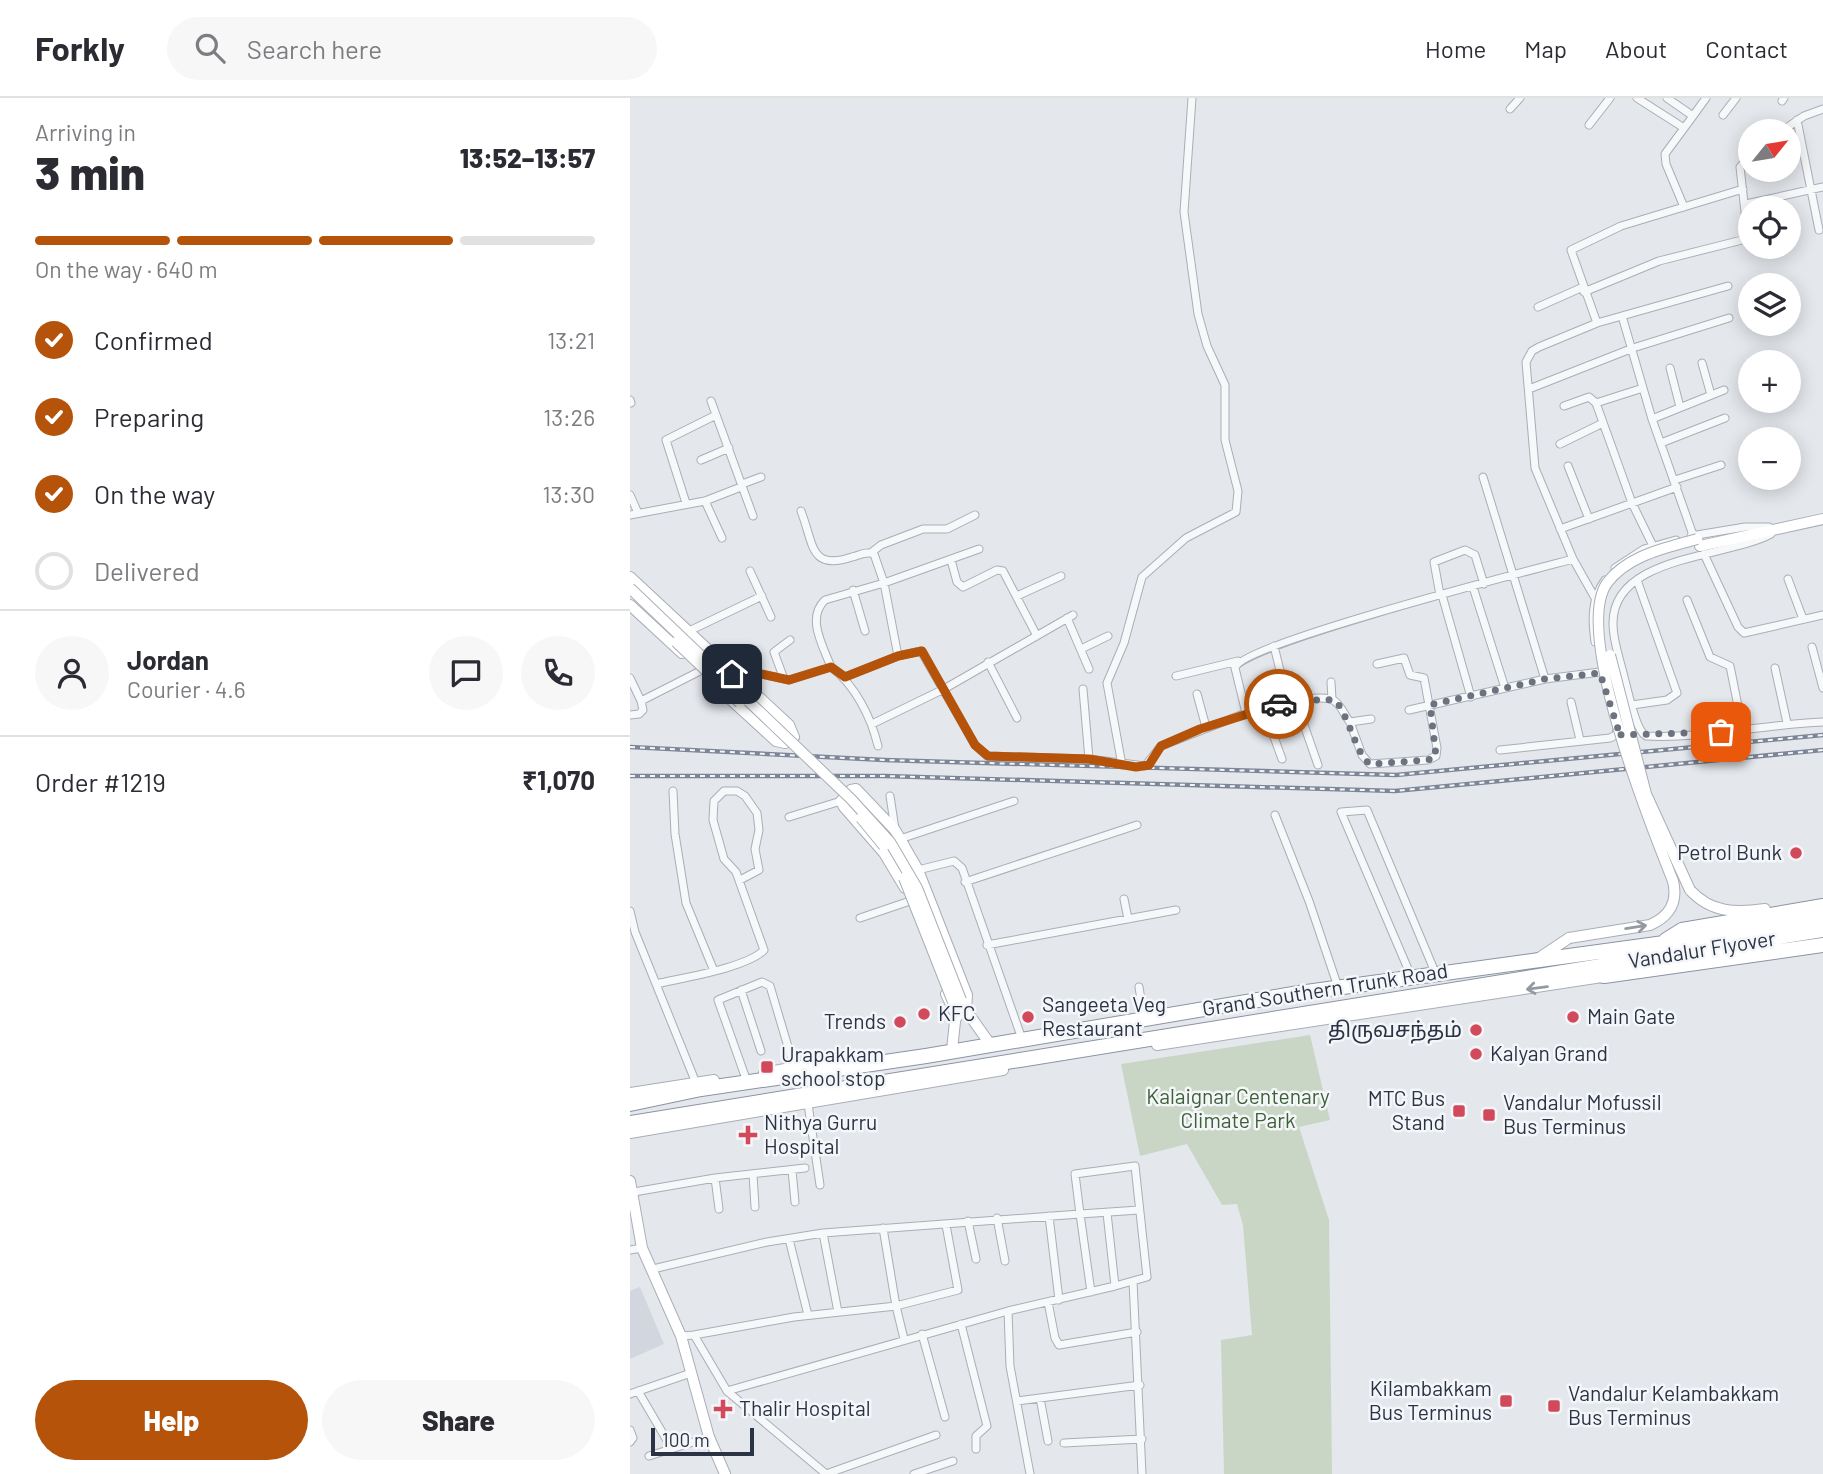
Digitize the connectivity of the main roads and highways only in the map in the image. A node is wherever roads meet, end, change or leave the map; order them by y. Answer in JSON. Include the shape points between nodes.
{"nodes":[{"id":1,"x":1823,"y":904,"type":"edge"},
{"id":2,"x":1823,"y":917,"type":"edge"},
{"id":3,"x":1823,"y":930,"type":"edge"},
{"id":4,"x":1662,"y":943,"type":"junction"},
{"id":5,"x":1823,"y":945,"type":"edge"},
{"id":6,"x":1582,"y":970,"type":"junction"},
{"id":7,"x":630,"y":1104,"type":"edge"},
{"id":8,"x":630,"y":1123,"type":"edge"}],
"edges":[{"from":1,"to":4,"type":"highway","via":[[1682,930]]},
{"from":2,"to":4,"type":"highway","name":"Vandalur Flyover"},
{"from":3,"to":6,"type":"highway","name":"Vandalur Flyover"},
{"from":4,"to":7,"type":"highway","name":"Grand Southern Trunk Road","via":[[1435,972]]},
{"from":5,"to":6,"type":"highway","via":[[1604,976]]},
{"from":6,"to":8,"type":"highway","name":"Grand Southern Trunk Road"}]}
